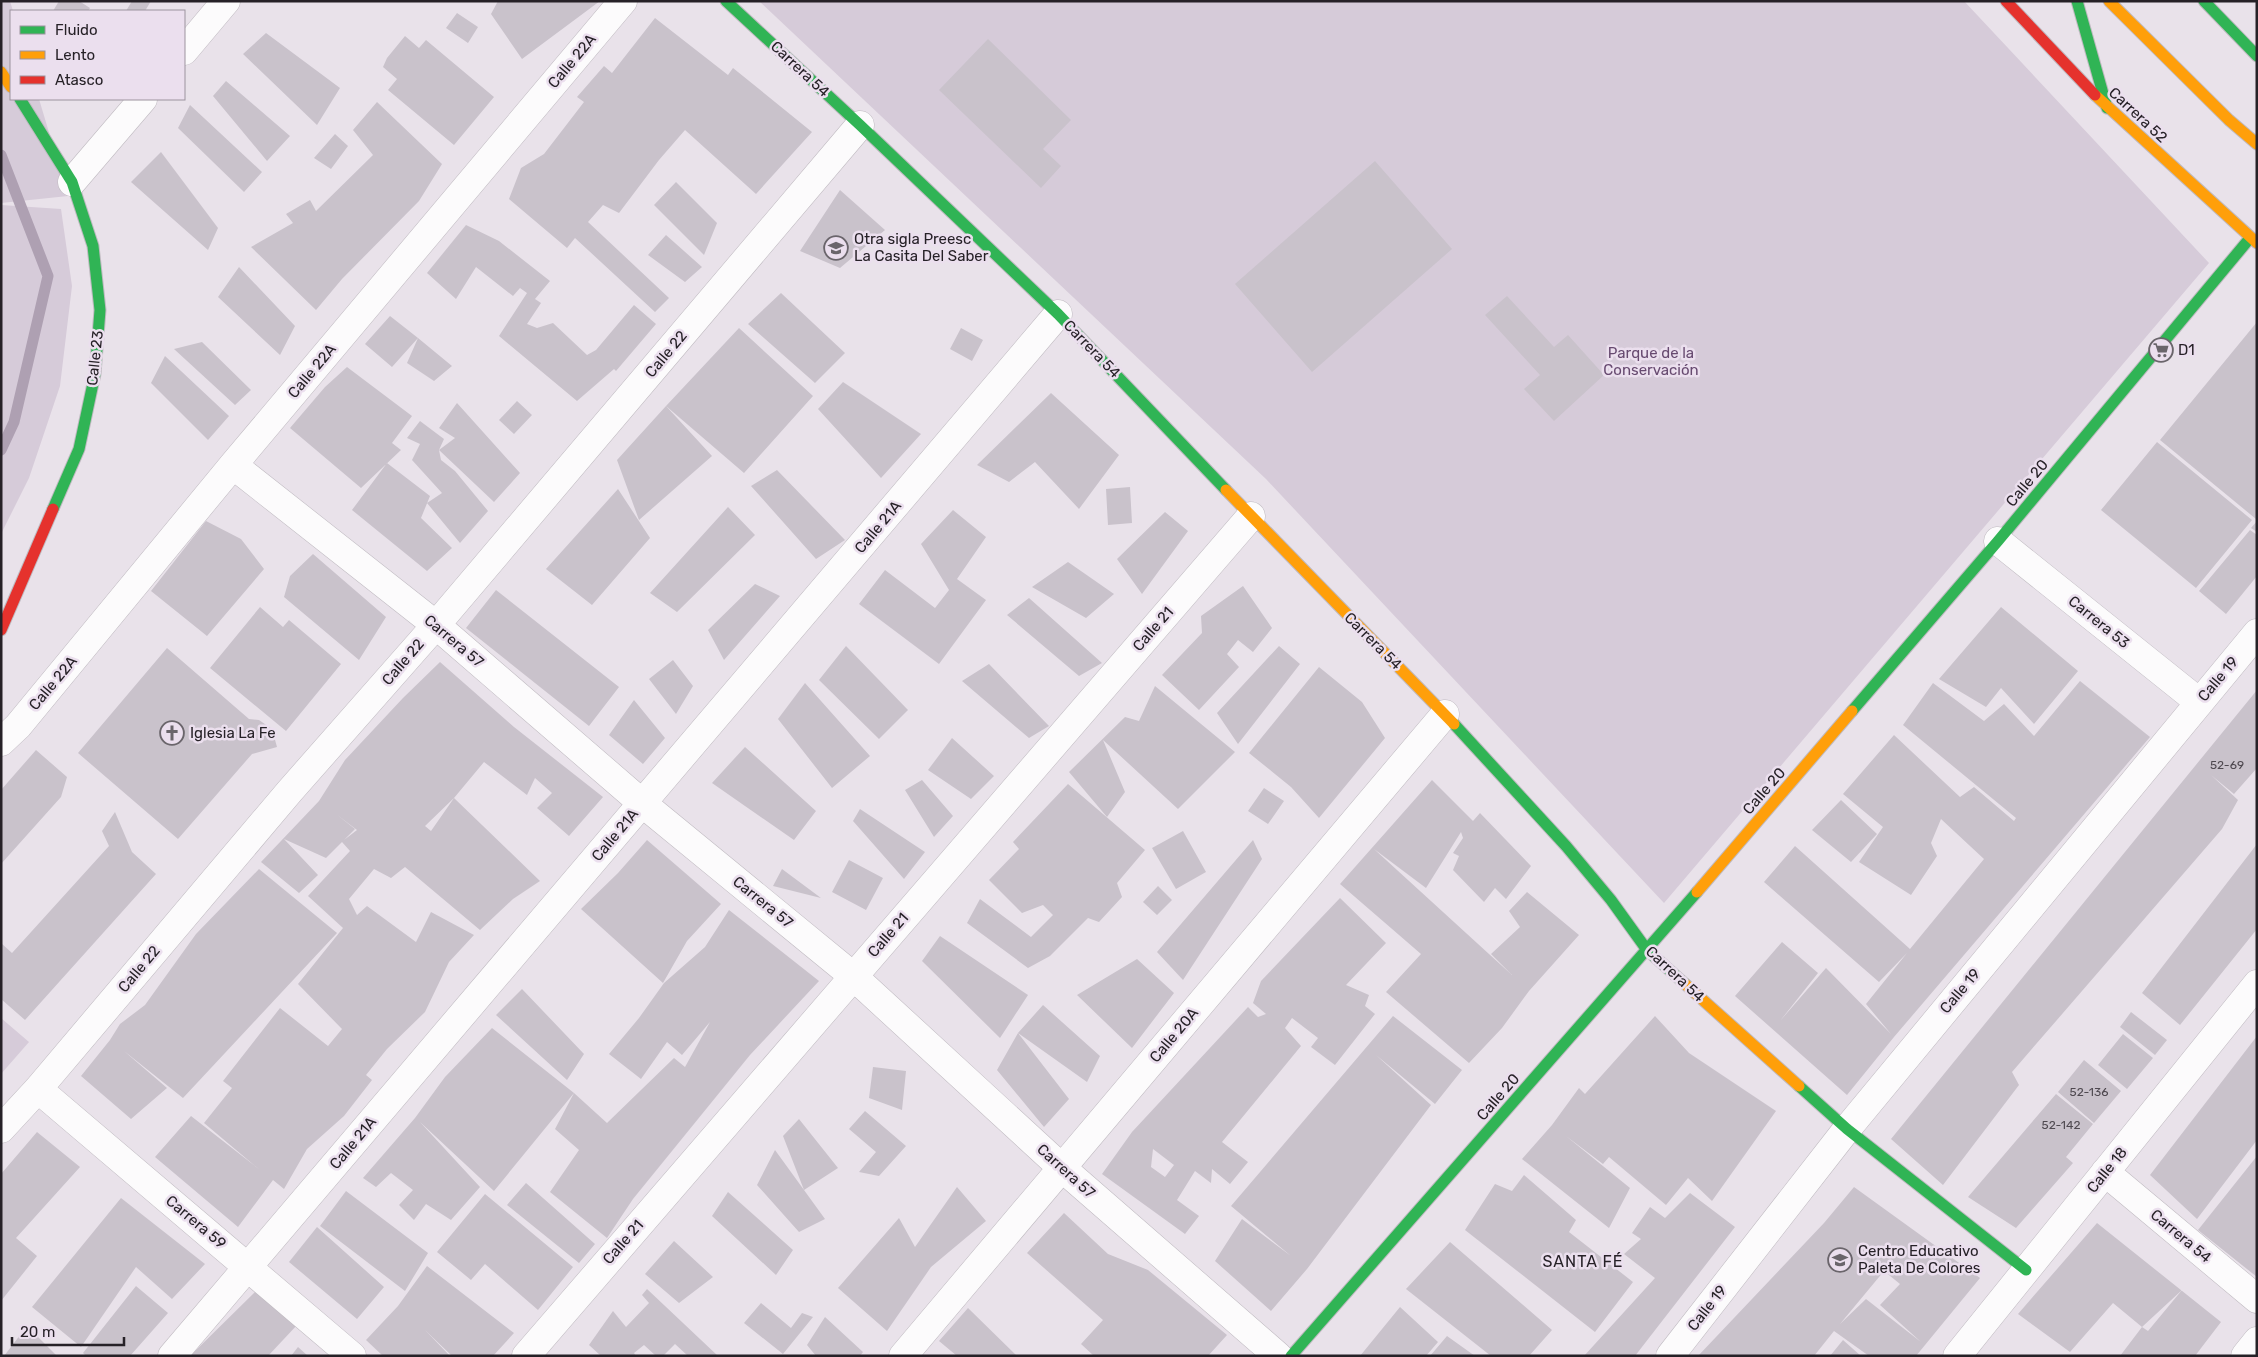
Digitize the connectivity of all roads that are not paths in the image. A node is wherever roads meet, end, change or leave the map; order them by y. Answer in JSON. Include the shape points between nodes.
{"nodes":[{"id":1,"x":226,"y":1,"type":"edge"},
{"id":2,"x":622,"y":1,"type":"edge"},
{"id":3,"x":726,"y":1,"type":"edge"},
{"id":4,"x":2006,"y":1,"type":"edge"},
{"id":5,"x":2077,"y":1,"type":"edge"},
{"id":6,"x":2109,"y":1,"type":"edge"},
{"id":7,"x":2204,"y":1,"type":"edge"},
{"id":8,"x":185,"y":49,"type":"edge"},
{"id":9,"x":2257,"y":56,"type":"edge"},
{"id":10,"x":1,"y":72,"type":"edge"},
{"id":11,"x":10,"y":86,"type":"edge"},
{"id":12,"x":21,"y":100,"type":"edge"},
{"id":13,"x":142,"y":100,"type":"edge"},
{"id":14,"x":2107,"y":108,"type":"junction"},
{"id":15,"x":860,"y":125,"type":"junction"},
{"id":16,"x":2257,"y":144,"type":"edge"},
{"id":17,"x":72,"y":182,"type":"junction"},
{"id":18,"x":2253,"y":241,"type":"edge"},
{"id":19,"x":1058,"y":314,"type":"junction"},
{"id":20,"x":233,"y":465,"type":"junction"},
{"id":21,"x":1250,"y":516,"type":"junction"},
{"id":22,"x":1998,"y":541,"type":"junction"},
{"id":23,"x":436,"y":625,"type":"junction"},
{"id":24,"x":1,"y":630,"type":"edge"},
{"id":25,"x":2257,"y":633,"type":"edge"},
{"id":26,"x":2199,"y":702,"type":"junction"},
{"id":27,"x":1445,"y":714,"type":"junction"},
{"id":28,"x":1,"y":742,"type":"edge"},
{"id":29,"x":642,"y":803,"type":"junction"},
{"id":30,"x":1648,"y":950,"type":"junction"},
{"id":31,"x":853,"y":976,"type":"junction"},
{"id":32,"x":2257,"y":984,"type":"edge"},
{"id":33,"x":38,"y":1089,"type":"junction"},
{"id":34,"x":1,"y":1129,"type":"edge"},
{"id":35,"x":1847,"y":1129,"type":"junction"},
{"id":36,"x":1062,"y":1168,"type":"junction"},
{"id":37,"x":2105,"y":1172,"type":"junction"},
{"id":38,"x":248,"y":1266,"type":"junction"},
{"id":39,"x":2026,"y":1270,"type":"junction"},
{"id":40,"x":2257,"y":1299,"type":"edge"},
{"id":41,"x":2257,"y":1341,"type":"edge"},
{"id":42,"x":172,"y":1356,"type":"edge"},
{"id":43,"x":352,"y":1356,"type":"edge"},
{"id":44,"x":526,"y":1356,"type":"edge"},
{"id":45,"x":903,"y":1356,"type":"edge"},
{"id":46,"x":1278,"y":1356,"type":"edge"},
{"id":47,"x":1291,"y":1356,"type":"edge"},
{"id":48,"x":1670,"y":1356,"type":"edge"},
{"id":49,"x":1957,"y":1356,"type":"edge"},
{"id":50,"x":2245,"y":1356,"type":"edge"}],
"edges":[{"from":1,"to":8,"type":"street"},
{"from":2,"to":20,"type":"street","name":"Calle 22A"},
{"from":3,"to":15,"type":"street","name":"Carrera 54"},
{"from":4,"to":14,"type":"street","name":"Carrera 52"},
{"from":5,"to":14,"type":"street"},
{"from":6,"to":16,"type":"street"},
{"from":7,"to":9,"type":"street"},
{"from":10,"to":11,"type":"street"},
{"from":12,"to":17,"type":"street","name":"Calle 23"},
{"from":13,"to":17,"type":"street"},
{"from":14,"to":18,"type":"street","name":"Carrera 52"},
{"from":15,"to":19,"type":"street","name":"Carrera 54"},
{"from":15,"to":23,"type":"street","name":"Calle 22"},
{"from":17,"to":24,"type":"street","name":"Calle 23","via":[[92,246],[100,310],[96,374],[79,449]]},
{"from":18,"to":22,"type":"street","name":"Calle 20"},
{"from":19,"to":21,"type":"street","name":"Carrera 54"},
{"from":19,"to":29,"type":"street","name":"Calle 21A"},
{"from":20,"to":23,"type":"street","name":"Carrera 57"},
{"from":20,"to":28,"type":"street","name":"Calle 22A","via":[[18,726]]},
{"from":21,"to":27,"type":"street","name":"Carrera 54"},
{"from":21,"to":31,"type":"street","name":"Calle 21"},
{"from":22,"to":26,"type":"street","name":"Carrera 53"},
{"from":22,"to":30,"type":"street","name":"Calle 20"},
{"from":23,"to":29,"type":"street","name":"Carrera 57"},
{"from":23,"to":33,"type":"street","name":"Calle 22","via":[[289,792]]},
{"from":25,"to":26,"type":"street","name":"Calle 19"},
{"from":26,"to":35,"type":"street","name":"Calle 19"},
{"from":27,"to":30,"type":"street","name":"Carrera 54","via":[[1566,846]]},
{"from":27,"to":36,"type":"street","name":"Calle 20A"},
{"from":29,"to":31,"type":"street","name":"Carrera 57"},
{"from":29,"to":38,"type":"street","name":"Calle 21A"},
{"from":30,"to":35,"type":"street","name":"Carrera 54"},
{"from":30,"to":47,"type":"street","name":"Calle 20"},
{"from":31,"to":36,"type":"street","name":"Carrera 57"},
{"from":31,"to":44,"type":"street","name":"Calle 21"},
{"from":32,"to":37,"type":"street","name":"Calle 18"},
{"from":33,"to":34,"type":"street","name":"Calle 22"},
{"from":33,"to":38,"type":"street","name":"Carrera 59"},
{"from":35,"to":39,"type":"street","name":"Carrera 54"},
{"from":35,"to":48,"type":"street","name":"Calle 19"},
{"from":36,"to":45,"type":"street","name":"Calle 20A"},
{"from":36,"to":46,"type":"street","name":"Carrera 57"},
{"from":37,"to":39,"type":"street","name":"Calle 18"},
{"from":37,"to":40,"type":"street","name":"Carrera 54"},
{"from":38,"to":42,"type":"street","name":"Calle 21A"},
{"from":38,"to":43,"type":"street","name":"Carrera 59"},
{"from":39,"to":49,"type":"street","name":"Calle 18"},
{"from":41,"to":50,"type":"street"}]}
